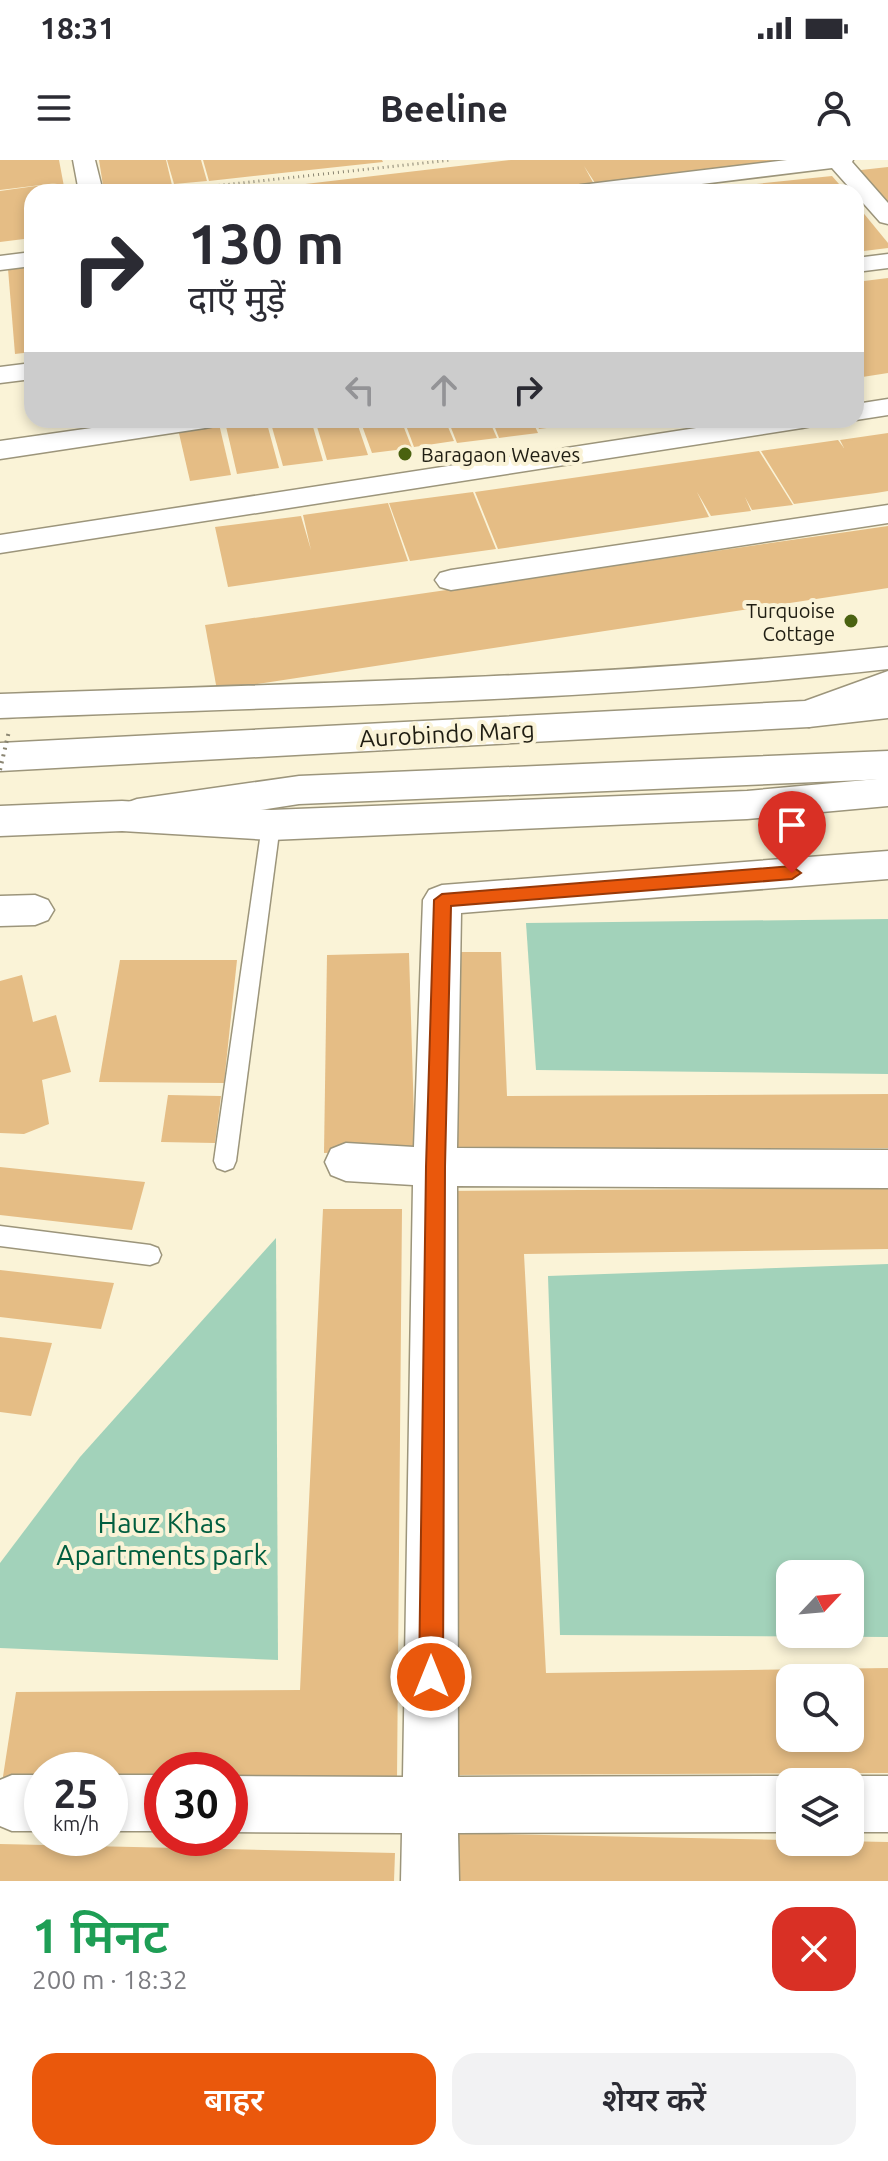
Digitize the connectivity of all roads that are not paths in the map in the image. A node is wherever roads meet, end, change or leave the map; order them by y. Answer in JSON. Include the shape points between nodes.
{"nodes":[{"id":1,"x":84,"y":160,"type":"edge"},
{"id":2,"x":839,"y":160,"type":"edge"},
{"id":3,"x":89,"y":184,"type":"edge"},
{"id":4,"x":646,"y":184,"type":"edge"},
{"id":5,"x":860,"y":184,"type":"edge"},
{"id":6,"x":864,"y":189,"type":"edge"},
{"id":7,"x":888,"y":217,"type":"edge"},
{"id":8,"x":24,"y":260,"type":"edge"},
{"id":9,"x":888,"y":261,"type":"edge"},
{"id":10,"x":0,"y":263,"type":"edge"},
{"id":11,"x":864,"y":264,"type":"edge"},
{"id":12,"x":24,"y":372,"type":"edge"},
{"id":13,"x":0,"y":375,"type":"edge"},
{"id":14,"x":888,"y":407,"type":"edge"},
{"id":15,"x":864,"y":411,"type":"edge"},
{"id":16,"x":150,"y":428,"type":"edge"},
{"id":17,"x":750,"y":428,"type":"edge"},
{"id":18,"x":0,"y":450,"type":"edge"},
{"id":19,"x":888,"y":514,"type":"edge"},
{"id":20,"x":0,"y":544,"type":"edge"},
{"id":21,"x":451,"y":580,"type":"dead end"},
{"id":22,"x":888,"y":658,"type":"edge"},
{"id":23,"x":888,"y":683,"type":"edge"},
{"id":24,"x":888,"y":705,"type":"edge"},
{"id":25,"x":809,"y":714,"type":"junction"},
{"id":26,"x":2,"y":741,"type":"edge"},
{"id":27,"x":888,"y":765,"type":"edge"},
{"id":28,"x":888,"y":792,"type":"edge"},
{"id":29,"x":122,"y":816,"type":"junction"},
{"id":30,"x":0,"y":821,"type":"edge"},
{"id":31,"x":271,"y":825,"type":"junction"},
{"id":32,"x":888,"y":865,"type":"edge"},
{"id":33,"x":225,"y":1161,"type":"dead end"},
{"id":34,"x":346,"y":1162,"type":"dead end"},
{"id":35,"x":435,"y":1167,"type":"junction"},
{"id":36,"x":888,"y":1169,"type":"edge"},
{"id":37,"x":0,"y":1236,"type":"edge"},
{"id":38,"x":150,"y":1255,"type":"dead end"},
{"id":39,"x":248,"y":1804,"type":"edge"},
{"id":40,"x":776,"y":1804,"type":"edge"},
{"id":41,"x":864,"y":1804,"type":"edge"},
{"id":42,"x":888,"y":1804,"type":"edge"},
{"id":43,"x":430,"y":1805,"type":"junction"},
{"id":44,"x":430,"y":1881,"type":"edge"}],
"edges":[{"from":1,"to":3,"type":"street"},
{"from":2,"to":4,"type":"street"},
{"from":2,"to":5,"type":"street"},
{"from":6,"to":7,"type":"street"},
{"from":8,"to":10,"type":"street"},
{"from":9,"to":11,"type":"street"},
{"from":12,"to":13,"type":"street"},
{"from":14,"to":15,"type":"street"},
{"from":16,"to":18,"type":"street"},
{"from":17,"to":20,"type":"street"},
{"from":19,"to":21,"type":"street"},
{"from":22,"to":26,"type":"street"},
{"from":23,"to":25,"type":"main road","name":"Aurobindo Marg"},
{"from":24,"to":25,"type":"main road"},
{"from":25,"to":26,"type":"main road","name":"Aurobindo Marg"},
{"from":27,"to":29,"type":"main road","via":[[299,790]]},
{"from":28,"to":31,"type":"main road","via":[[747,805]]},
{"from":29,"to":30,"type":"main road"},
{"from":29,"to":31,"type":"main road"},
{"from":31,"to":33,"type":"lane"},
{"from":32,"to":35,"type":"street","via":[[442,900]]},
{"from":34,"to":35,"type":"street"},
{"from":35,"to":36,"type":"street"},
{"from":35,"to":43,"type":"street"},
{"from":37,"to":38,"type":"lane"},
{"from":39,"to":43,"type":"street"},
{"from":40,"to":43,"type":"street"},
{"from":41,"to":42,"type":"street"},
{"from":43,"to":44,"type":"street"}]}
